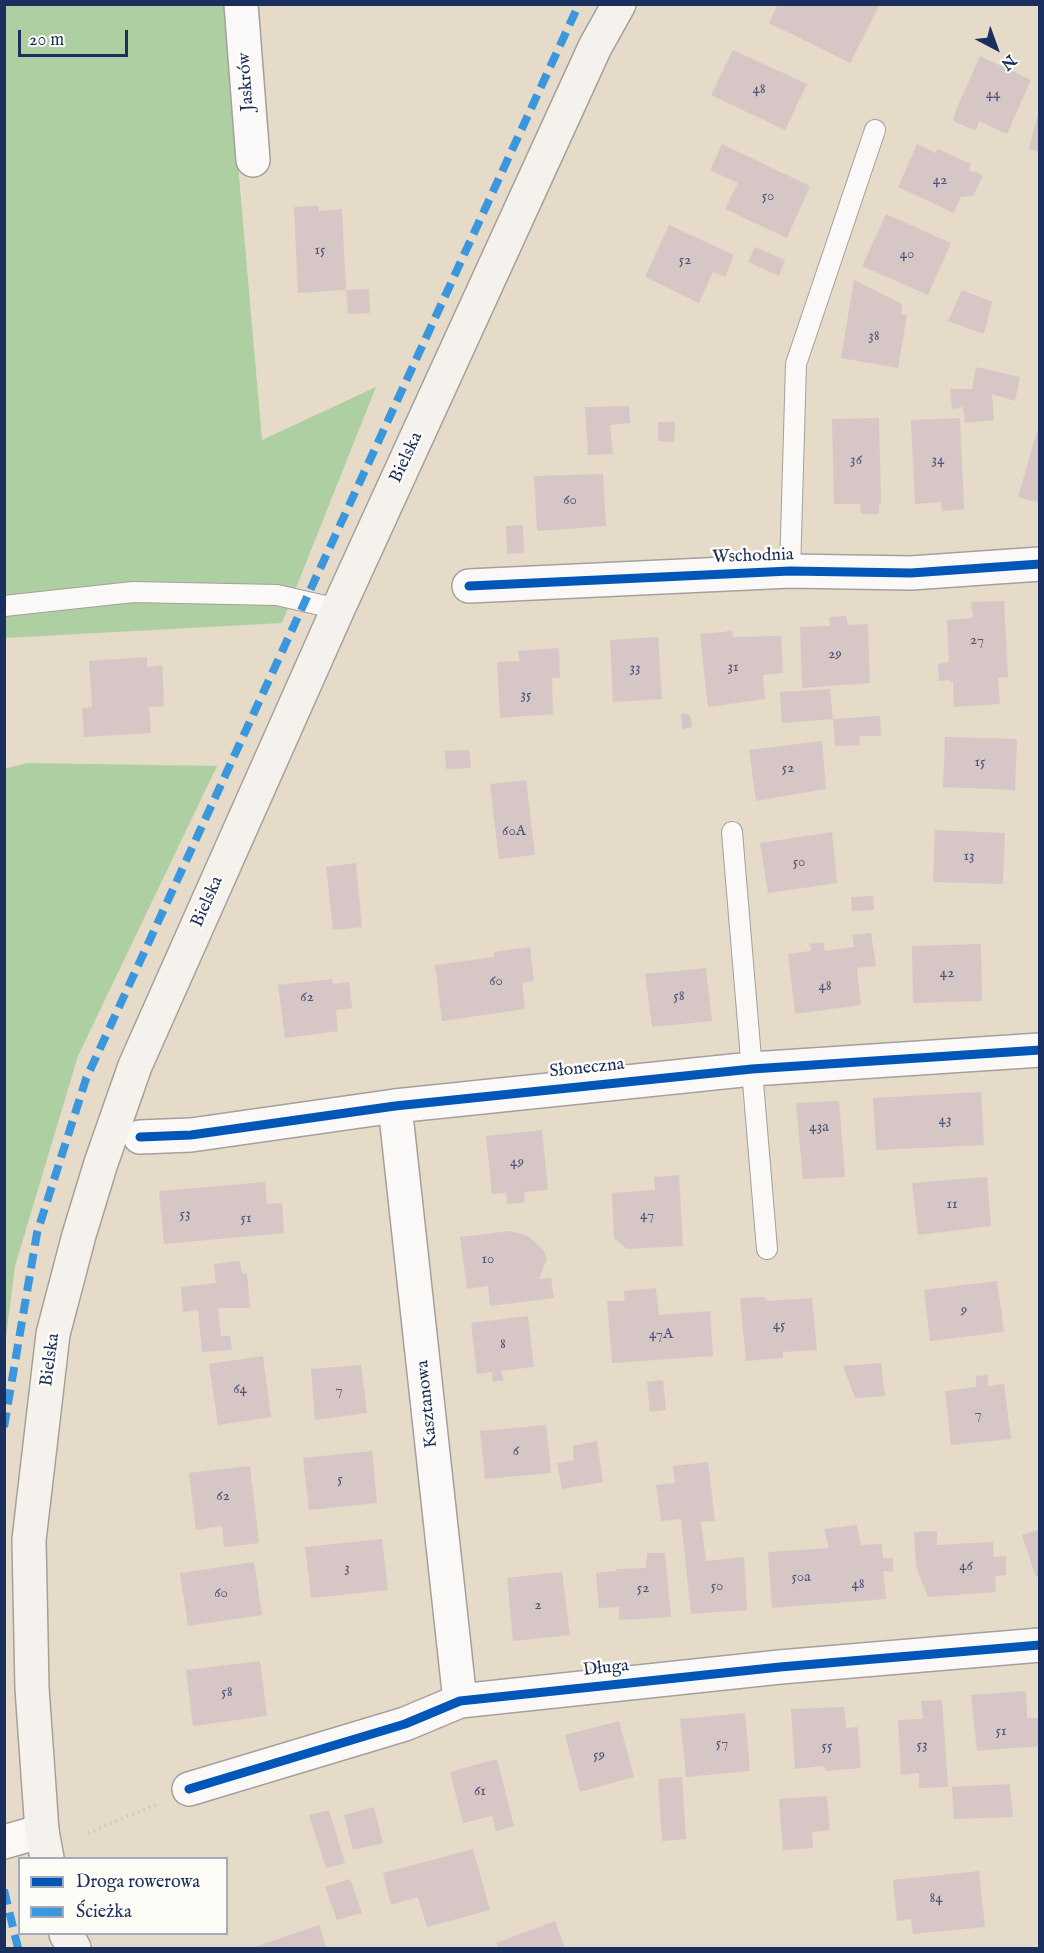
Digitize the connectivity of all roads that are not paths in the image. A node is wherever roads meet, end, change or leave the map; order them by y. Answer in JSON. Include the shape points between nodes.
{"nodes":[{"id":1,"x":241,"y":4,"type":"edge"},
{"id":2,"x":619,"y":4,"type":"edge"},
{"id":3,"x":875,"y":130,"type":"dead end"},
{"id":4,"x":253,"y":160,"type":"dead end"},
{"id":5,"x":1040,"y":564,"type":"edge"},
{"id":6,"x":790,"y":571,"type":"junction"},
{"id":7,"x":469,"y":586,"type":"dead end"},
{"id":8,"x":4,"y":606,"type":"edge"},
{"id":9,"x":338,"y":609,"type":"junction"},
{"id":10,"x":732,"y":832,"type":"dead end"},
{"id":11,"x":1040,"y":1050,"type":"edge"},
{"id":12,"x":752,"y":1069,"type":"junction"},
{"id":13,"x":395,"y":1106,"type":"junction"},
{"id":14,"x":140,"y":1137,"type":"dead end"},
{"id":15,"x":767,"y":1249,"type":"dead end"},
{"id":16,"x":1040,"y":1645,"type":"edge"},
{"id":17,"x":460,"y":1701,"type":"junction"},
{"id":18,"x":189,"y":1790,"type":"road end"},
{"id":19,"x":4,"y":1842,"type":"edge"},
{"id":20,"x":45,"y":1845,"type":"edge"},
{"id":21,"x":66,"y":1935,"type":"edge"},
{"id":22,"x":74,"y":1948,"type":"edge"}],
"edges":[{"from":1,"to":4,"type":"street","name":"Jaskrów"},
{"from":2,"to":9,"type":"main road","name":"Bielska","via":[[595,48]]},
{"from":3,"to":6,"type":"lane","via":[[796,364]]},
{"from":5,"to":6,"type":"street","name":"Wschodnia","via":[[912,573]]},
{"from":6,"to":7,"type":"street","name":"Wschodnia"},
{"from":8,"to":9,"type":"lane","via":[[133,592],[277,595]]},
{"from":9,"to":20,"type":"main road","name":"Bielska","via":[[135,1066],[82,1225],[53,1334],[29,1540],[32,1688]]},
{"from":10,"to":12,"type":"lane"},
{"from":11,"to":12,"type":"street","name":"Słoneczna"},
{"from":12,"to":13,"type":"street","name":"Słoneczna"},
{"from":12,"to":15,"type":"lane"},
{"from":13,"to":14,"type":"street","name":"Słoneczna","via":[[190,1135]]},
{"from":13,"to":17,"type":"street","name":"Kasztanowa"},
{"from":16,"to":17,"type":"street","name":"Długa","via":[[780,1667]]},
{"from":17,"to":18,"type":"street","name":"Długa","via":[[405,1724]]},
{"from":19,"to":20,"type":"street"},
{"from":21,"to":22,"type":"main road"}]}
